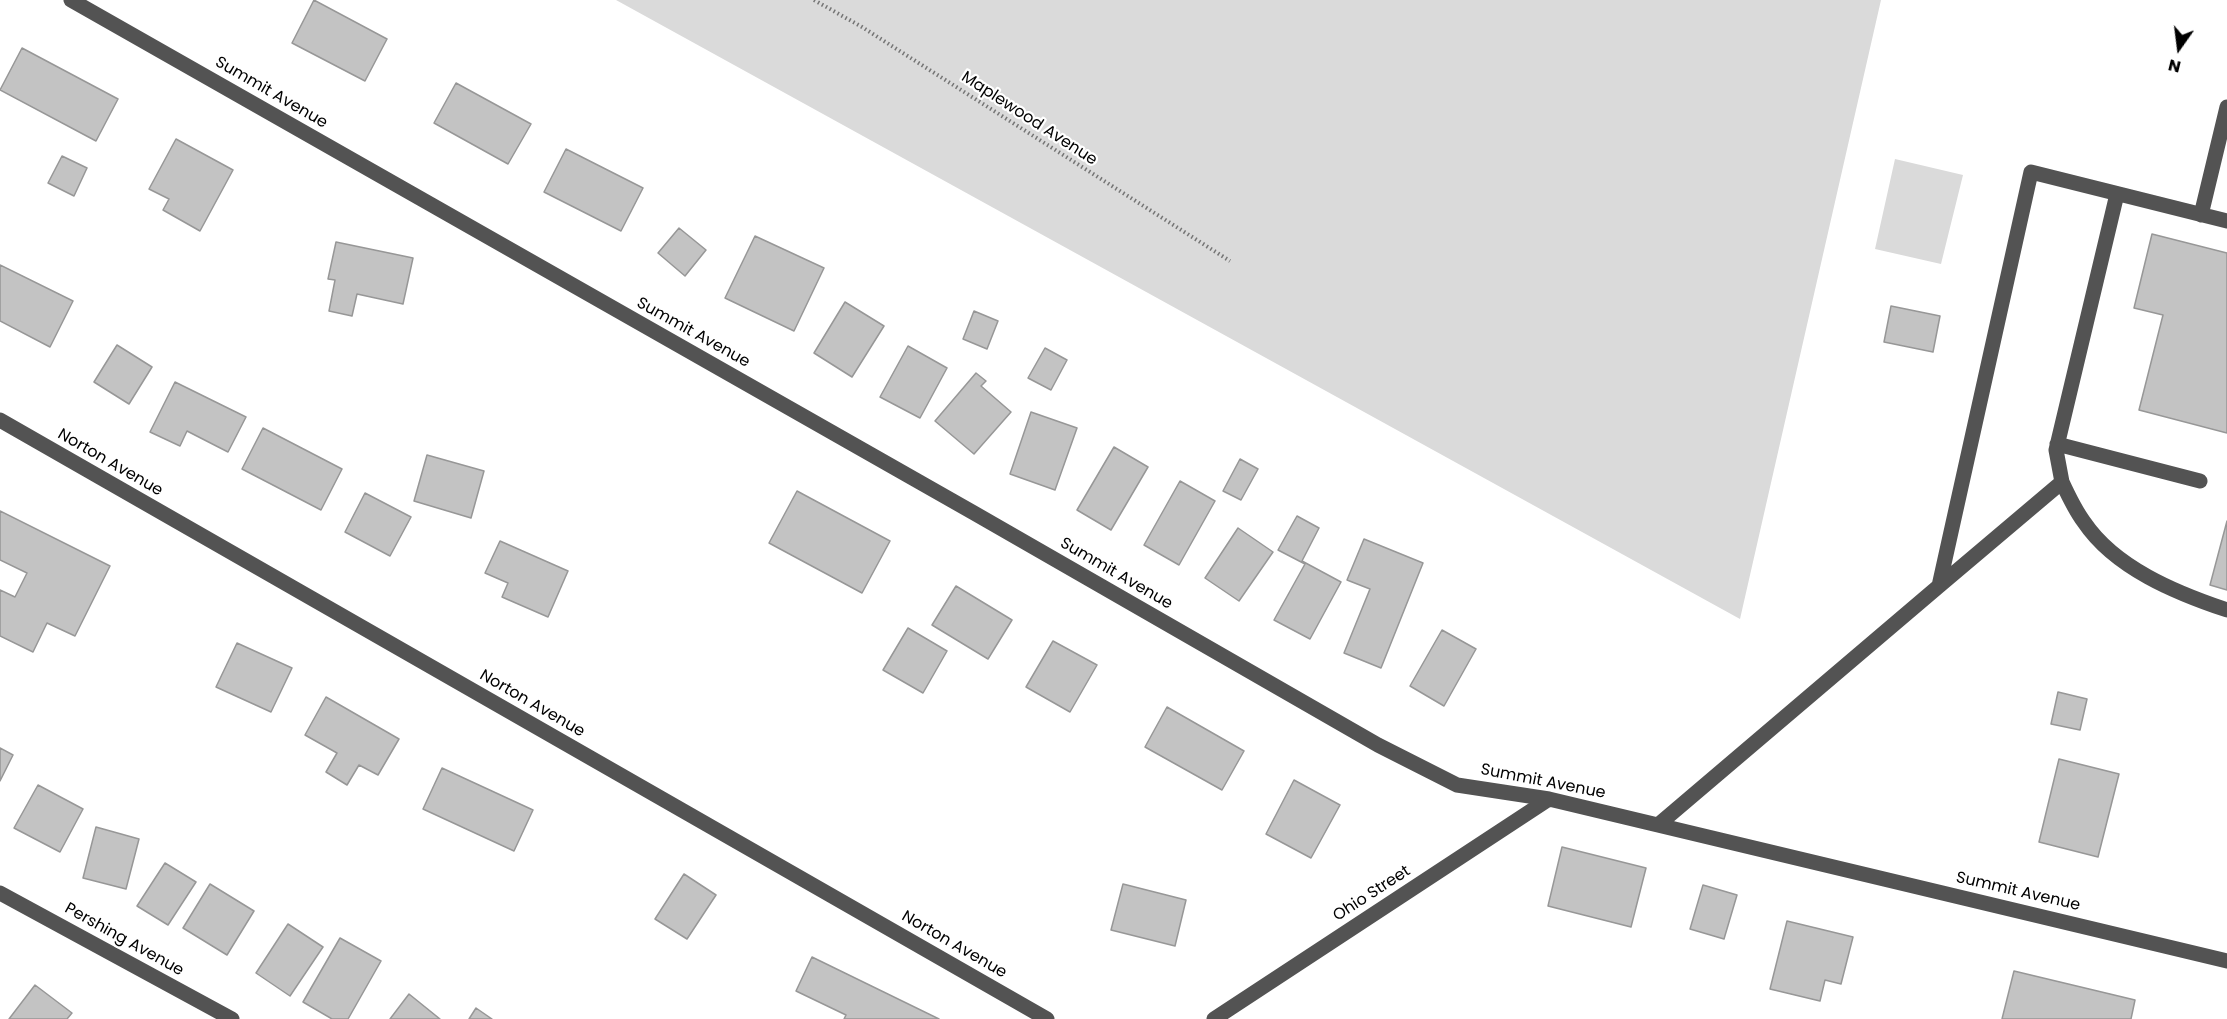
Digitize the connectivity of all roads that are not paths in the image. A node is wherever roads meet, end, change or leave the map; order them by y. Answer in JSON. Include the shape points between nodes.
{"nodes":[{"id":1,"x":71,"y":0,"type":"edge"},
{"id":2,"x":2227,"y":107,"type":"edge"},
{"id":3,"x":2117,"y":194,"type":"junction"},
{"id":4,"x":2200,"y":215,"type":"junction"},
{"id":5,"x":2227,"y":221,"type":"edge"},
{"id":6,"x":0,"y":420,"type":"edge"},
{"id":7,"x":2057,"y":444,"type":"junction"},
{"id":8,"x":2200,"y":481,"type":"dead end"},
{"id":9,"x":2062,"y":482,"type":"junction"},
{"id":10,"x":1939,"y":586,"type":"junction"},
{"id":11,"x":2227,"y":610,"type":"edge"},
{"id":12,"x":1549,"y":799,"type":"junction"},
{"id":13,"x":1658,"y":825,"type":"junction"},
{"id":14,"x":0,"y":893,"type":"edge"},
{"id":15,"x":2227,"y":961,"type":"edge"},
{"id":16,"x":231,"y":1019,"type":"edge"},
{"id":17,"x":1047,"y":1019,"type":"edge"},
{"id":18,"x":1214,"y":1019,"type":"edge"}],
"edges":[{"from":1,"to":12,"type":"street","name":"Summit Avenue","via":[[1378,745],[1457,785]]},
{"from":2,"to":4,"type":"street"},
{"from":3,"to":4,"type":"street"},
{"from":3,"to":7,"type":"street"},
{"from":3,"to":10,"type":"street","via":[[2031,172]]},
{"from":4,"to":5,"type":"street"},
{"from":6,"to":17,"type":"street","name":"Norton Avenue"},
{"from":7,"to":8,"type":"street"},
{"from":7,"to":9,"type":"street"},
{"from":9,"to":10,"type":"street"},
{"from":9,"to":11,"type":"street","via":[[2084,524],[2115,556],[2150,578]]},
{"from":10,"to":13,"type":"street"},
{"from":12,"to":13,"type":"street","name":"Summit Avenue"},
{"from":12,"to":18,"type":"street","name":"Ohio Street"},
{"from":13,"to":15,"type":"street","name":"Summit Avenue"},
{"from":14,"to":16,"type":"street","name":"Pershing Avenue"}]}
